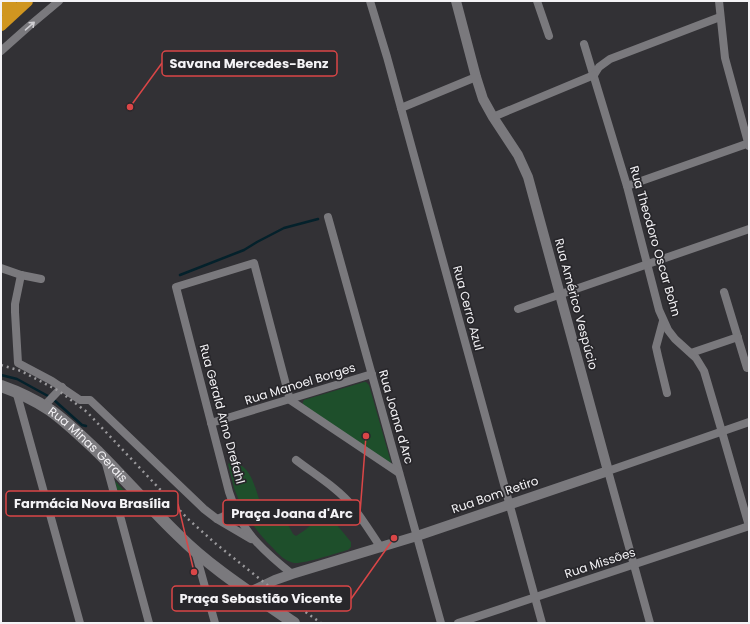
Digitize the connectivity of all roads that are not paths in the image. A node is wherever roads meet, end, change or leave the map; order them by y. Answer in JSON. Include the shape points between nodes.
{"nodes":[{"id":1,"x":11,"y":1,"type":"edge"},
{"id":2,"x":27,"y":1,"type":"edge"},
{"id":3,"x":59,"y":1,"type":"edge"},
{"id":4,"x":370,"y":1,"type":"edge"},
{"id":5,"x":456,"y":1,"type":"edge"},
{"id":6,"x":536,"y":1,"type":"edge"},
{"id":7,"x":719,"y":1,"type":"edge"},
{"id":8,"x":1,"y":10,"type":"edge"},
{"id":9,"x":720,"y":17,"type":"junction"},
{"id":10,"x":1,"y":25,"type":"edge"},
{"id":11,"x":549,"y":36,"type":"dead end"},
{"id":12,"x":584,"y":44,"type":"dead end"},
{"id":13,"x":1,"y":51,"type":"edge"},
{"id":14,"x":594,"y":75,"type":"junction"},
{"id":15,"x":476,"y":78,"type":"junction"},
{"id":16,"x":401,"y":108,"type":"junction"},
{"id":17,"x":493,"y":117,"type":"junction"},
{"id":18,"x":749,"y":144,"type":"edge"},
{"id":19,"x":627,"y":186,"type":"junction"},
{"id":20,"x":328,"y":217,"type":"dead end"},
{"id":21,"x":749,"y":229,"type":"edge"},
{"id":22,"x":647,"y":264,"type":"junction"},
{"id":23,"x":1,"y":268,"type":"edge"},
{"id":24,"x":21,"y":275,"type":"junction"},
{"id":25,"x":41,"y":279,"type":"dead end"},
{"id":26,"x":724,"y":292,"type":"dead end"},
{"id":27,"x":560,"y":294,"type":"junction"},
{"id":28,"x":518,"y":309,"type":"dead end"},
{"id":29,"x":663,"y":321,"type":"junction"},
{"id":30,"x":738,"y":337,"type":"junction"},
{"id":31,"x":691,"y":353,"type":"junction"},
{"id":32,"x":747,"y":368,"type":"dead end"},
{"id":33,"x":372,"y":374,"type":"junction"},
{"id":34,"x":1,"y":386,"type":"edge"},
{"id":35,"x":62,"y":387,"type":"junction"},
{"id":36,"x":16,"y":391,"type":"junction"},
{"id":37,"x":668,"y":393,"type":"dead end"},
{"id":38,"x":290,"y":399,"type":"junction"},
{"id":39,"x":44,"y":406,"type":"junction"},
{"id":40,"x":749,"y":422,"type":"edge"},
{"id":41,"x":212,"y":423,"type":"junction"},
{"id":42,"x":722,"y":432,"type":"junction"},
{"id":43,"x":104,"y":459,"type":"junction"},
{"id":44,"x":296,"y":460,"type":"dead end"},
{"id":45,"x":608,"y":471,"type":"junction"},
{"id":46,"x":399,"y":473,"type":"junction"},
{"id":47,"x":509,"y":504,"type":"junction"},
{"id":48,"x":234,"y":505,"type":"junction"},
{"id":49,"x":217,"y":519,"type":"junction"},
{"id":50,"x":749,"y":526,"type":"edge"},
{"id":51,"x":417,"y":536,"type":"junction"},
{"id":52,"x":258,"y":543,"type":"junction"},
{"id":53,"x":381,"y":548,"type":"junction"},
{"id":54,"x":194,"y":550,"type":"junction"},
{"id":55,"x":634,"y":564,"type":"junction"},
{"id":56,"x":292,"y":574,"type":"junction"},
{"id":57,"x":250,"y":592,"type":"junction"},
{"id":58,"x":535,"y":598,"type":"junction"},
{"id":59,"x":80,"y":623,"type":"edge"},
{"id":60,"x":149,"y":623,"type":"edge"},
{"id":61,"x":215,"y":623,"type":"edge"},
{"id":62,"x":294,"y":623,"type":"edge"},
{"id":63,"x":441,"y":623,"type":"edge"},
{"id":64,"x":458,"y":623,"type":"edge"},
{"id":65,"x":542,"y":623,"type":"edge"},
{"id":66,"x":650,"y":623,"type":"edge"}],
"edges":[{"from":1,"to":8,"type":"highway"},
{"from":2,"to":10,"type":"highway"},
{"from":13,"to":3,"type":"street","one_way":true},
{"from":4,"to":16,"type":"street","name":"Rua Cerro Azul"},
{"from":5,"to":15,"type":"street","name":"Rua Américo Vespúcio"},
{"from":6,"to":11,"type":"street"},
{"from":7,"to":9,"type":"street"},
{"from":9,"to":14,"type":"street","via":[[610,59],[599,67]]},
{"from":9,"to":18,"type":"street","via":[[725,58]]},
{"from":12,"to":14,"type":"street","name":"Rua Theodoro Oscar Bohn"},
{"from":14,"to":17,"type":"street"},
{"from":14,"to":19,"type":"street","name":"Rua Theodoro Oscar Bohn"},
{"from":15,"to":16,"type":"street"},
{"from":15,"to":17,"type":"street","name":"Rua Américo Vespúcio"},
{"from":16,"to":47,"type":"street","name":"Rua Cerro Azul"},
{"from":17,"to":27,"type":"street","name":"Rua Américo Vespúcio","via":[[518,155],[528,177]]},
{"from":18,"to":19,"type":"street"},
{"from":19,"to":22,"type":"street","name":"Rua Theodoro Oscar Bohn"},
{"from":20,"to":33,"type":"street","name":"Rua Joana d'Arc"},
{"from":21,"to":22,"type":"street"},
{"from":22,"to":27,"type":"street"},
{"from":22,"to":29,"type":"street","name":"Rua Theodoro Oscar Bohn"},
{"from":23,"to":24,"type":"street"},
{"from":24,"to":25,"type":"street"},
{"from":24,"to":35,"type":"street","via":[[15,312],[18,363]]},
{"from":26,"to":30,"type":"street"},
{"from":27,"to":28,"type":"street"},
{"from":27,"to":45,"type":"street","name":"Rua Américo Vespúcio"},
{"from":29,"to":31,"type":"street","name":"Rua Theodoro Oscar Bohn","via":[[675,339]]},
{"from":29,"to":37,"type":"street","via":[[656,347]]},
{"from":30,"to":31,"type":"street"},
{"from":30,"to":32,"type":"street"},
{"from":31,"to":42,"type":"street","name":"Rua Theodoro Oscar Bohn","via":[[704,372]]},
{"from":33,"to":38,"type":"street","name":"Rua Manoel Borges"},
{"from":33,"to":46,"type":"street","name":"Rua Joana d'Arc"},
{"from":34,"to":36,"type":"main road","name":"Rua Minas Gerais"},
{"from":35,"to":39,"type":"street"},
{"from":35,"to":49,"type":"street","via":[[80,400],[90,400]]},
{"from":36,"to":39,"type":"main road","name":"Rua Minas Gerais"},
{"from":36,"to":59,"type":"street"},
{"from":38,"to":41,"type":"street","name":"Rua Manoel Borges"},
{"from":38,"to":41,"type":"street","name":"Rua Gerald Arno Drefahl","via":[[254,263],[176,287]]},
{"from":38,"to":46,"type":"street"},
{"from":39,"to":43,"type":"main road","name":"Rua Minas Gerais","via":[[77,432]]},
{"from":40,"to":42,"type":"street","name":"Rua Bom Retiro"},
{"from":41,"to":48,"type":"street","name":"Rua Gerald Arno Drefahl"},
{"from":42,"to":45,"type":"street","name":"Rua Bom Retiro"},
{"from":42,"to":50,"type":"street","name":"Rua Theodoro Oscar Bohn"},
{"from":43,"to":54,"type":"main road","name":"Rua Minas Gerais"},
{"from":43,"to":60,"type":"street"},
{"from":44,"to":53,"type":"street","via":[[352,506]]},
{"from":45,"to":47,"type":"street","name":"Rua Bom Retiro"},
{"from":45,"to":55,"type":"street","name":"Rua Américo Vespúcio"},
{"from":46,"to":51,"type":"street","name":"Rua Joana d'Arc"},
{"from":47,"to":51,"type":"street","name":"Rua Bom Retiro"},
{"from":47,"to":58,"type":"street","name":"Rua Cerro Azul"},
{"from":48,"to":49,"type":"street","via":[[228,514]]},
{"from":48,"to":52,"type":"street","name":"Rua Gerald Arno Drefahl","via":[[249,534]]},
{"from":49,"to":52,"type":"street"},
{"from":50,"to":55,"type":"street","name":"Rua Missões"},
{"from":51,"to":53,"type":"street","name":"Rua Bom Retiro"},
{"from":51,"to":63,"type":"street","name":"Rua Joana d'Arc"},
{"from":52,"to":56,"type":"street","name":"Rua Gerald Arno Drefahl"},
{"from":53,"to":56,"type":"street","name":"Rua Bom Retiro"},
{"from":54,"to":57,"type":"main road","name":"Rua Minas Gerais"},
{"from":54,"to":61,"type":"street"},
{"from":55,"to":58,"type":"street","name":"Rua Missões"},
{"from":55,"to":66,"type":"street","name":"Rua Américo Vespúcio"},
{"from":56,"to":57,"type":"street","name":"Rua Bom Retiro"},
{"from":57,"to":62,"type":"main road","name":"Rua Minas Gerais"},
{"from":58,"to":64,"type":"street","name":"Rua Missões"},
{"from":58,"to":65,"type":"street","name":"Rua Cerro Azul"}]}
